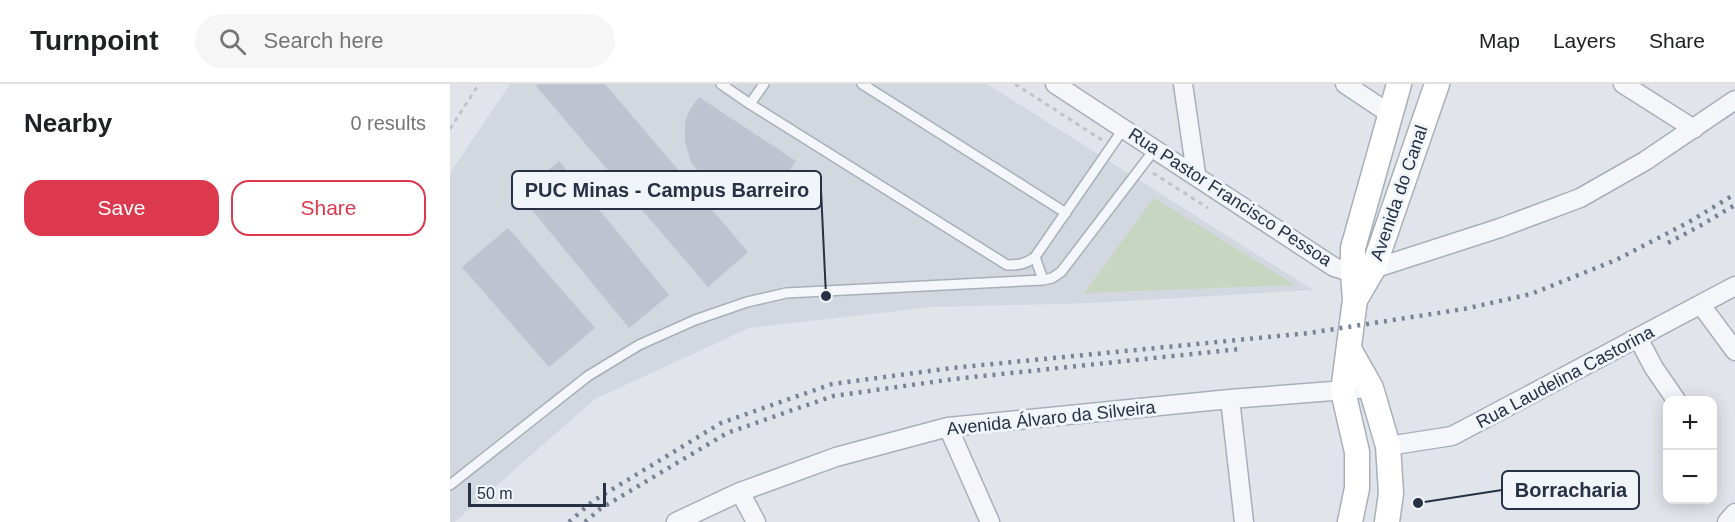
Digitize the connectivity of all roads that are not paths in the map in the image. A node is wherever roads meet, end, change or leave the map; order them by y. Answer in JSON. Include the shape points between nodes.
{"nodes":[{"id":1,"x":721,"y":84,"type":"edge"},
{"id":2,"x":764,"y":84,"type":"edge"},
{"id":3,"x":862,"y":84,"type":"edge"},
{"id":4,"x":1056,"y":84,"type":"edge"},
{"id":5,"x":1183,"y":84,"type":"edge"},
{"id":6,"x":1345,"y":84,"type":"edge"},
{"id":7,"x":1399,"y":84,"type":"edge"},
{"id":8,"x":1437,"y":84,"type":"edge"},
{"id":9,"x":1623,"y":84,"type":"edge"},
{"id":10,"x":1735,"y":100,"type":"edge"},
{"id":11,"x":750,"y":104,"type":"junction"},
{"id":12,"x":1390,"y":114,"type":"junction"},
{"id":13,"x":1124,"y":128,"type":"junction"},
{"id":14,"x":1694,"y":129,"type":"junction"},
{"id":15,"x":1155,"y":148,"type":"junction"},
{"id":16,"x":1196,"y":174,"type":"junction"},
{"id":17,"x":1066,"y":213,"type":"junction"},
{"id":18,"x":1035,"y":256,"type":"junction"},
{"id":19,"x":1363,"y":271,"type":"junction"},
{"id":20,"x":1043,"y":280,"type":"junction"},
{"id":21,"x":1735,"y":286,"type":"edge"},
{"id":22,"x":1701,"y":305,"type":"junction"},
{"id":23,"x":1638,"y":338,"type":"junction"},
{"id":24,"x":1349,"y":349,"type":"junction"},
{"id":25,"x":1735,"y":351,"type":"edge"},
{"id":26,"x":1371,"y":388,"type":"junction"},
{"id":27,"x":1343,"y":391,"type":"junction"},
{"id":28,"x":1673,"y":396,"type":"edge"},
{"id":29,"x":1230,"y":399,"type":"junction"},
{"id":30,"x":948,"y":427,"type":"junction"},
{"id":31,"x":1388,"y":446,"type":"junction"},
{"id":32,"x":450,"y":485,"type":"edge"},
{"id":33,"x":740,"y":492,"type":"junction"},
{"id":34,"x":1735,"y":513,"type":"edge"},
{"id":35,"x":676,"y":522,"type":"edge"},
{"id":36,"x":756,"y":522,"type":"edge"},
{"id":37,"x":990,"y":522,"type":"edge"},
{"id":38,"x":1244,"y":522,"type":"edge"},
{"id":39,"x":1350,"y":522,"type":"edge"},
{"id":40,"x":1387,"y":522,"type":"edge"},
{"id":41,"x":1727,"y":522,"type":"edge"}],
"edges":[{"from":1,"to":11,"type":"lane"},
{"from":2,"to":11,"type":"lane"},
{"from":3,"to":17,"type":"lane"},
{"from":4,"to":13,"type":"street","name":"Rua Pastor Francisco Pessoa"},
{"from":5,"to":16,"type":"street"},
{"from":6,"to":12,"type":"street"},
{"from":7,"to":12,"type":"main road","name":"Avenida do Canal"},
{"from":8,"to":19,"type":"main road","name":"Avenida do Canal"},
{"from":9,"to":14,"type":"street"},
{"from":10,"to":14,"type":"street"},
{"from":11,"to":18,"type":"lane","via":[[1007,265],[1028,262]]},
{"from":12,"to":19,"type":"main road","name":"Avenida do Canal","via":[[1353,248]]},
{"from":13,"to":15,"type":"street","name":"Rua Pastor Francisco Pessoa"},
{"from":13,"to":17,"type":"lane"},
{"from":14,"to":19,"type":"street","via":[[1580,198]]},
{"from":15,"to":16,"type":"street","name":"Rua Pastor Francisco Pessoa"},
{"from":15,"to":20,"type":"lane","via":[[1061,272]]},
{"from":16,"to":19,"type":"street","name":"Rua Pastor Francisco Pessoa","via":[[1334,267]]},
{"from":17,"to":18,"type":"lane"},
{"from":18,"to":20,"type":"lane"},
{"from":19,"to":24,"type":"main road","name":"Avenida do Canal"},
{"from":20,"to":32,"type":"lane","via":[[786,292],[747,302],[639,345],[588,376]]},
{"from":21,"to":22,"type":"street","name":"Rua Laudelina Castorina"},
{"from":22,"to":23,"type":"street","name":"Rua Laudelina Castorina"},
{"from":22,"to":25,"type":"street"},
{"from":23,"to":28,"type":"street"},
{"from":23,"to":31,"type":"street","name":"Rua Laudelina Castorina","via":[[1452,436]]},
{"from":24,"to":26,"type":"main road"},
{"from":24,"to":27,"type":"main road","name":"Avenida do Canal"},
{"from":26,"to":27,"type":"street","name":"Avenida Álvaro da Silveira"},
{"from":26,"to":31,"type":"main road"},
{"from":27,"to":29,"type":"street","name":"Avenida Álvaro da Silveira"},
{"from":27,"to":39,"type":"main road","via":[[1357,452],[1357,488]]},
{"from":29,"to":30,"type":"street","name":"Avenida Álvaro da Silveira"},
{"from":29,"to":38,"type":"street"},
{"from":30,"to":33,"type":"street","name":"Avenida Álvaro da Silveira","via":[[836,457]]},
{"from":30,"to":37,"type":"street"},
{"from":31,"to":40,"type":"main road","via":[[1391,493]]},
{"from":33,"to":35,"type":"street","name":"Avenida Álvaro da Silveira"},
{"from":33,"to":36,"type":"street"},
{"from":34,"to":41,"type":"street"}]}
